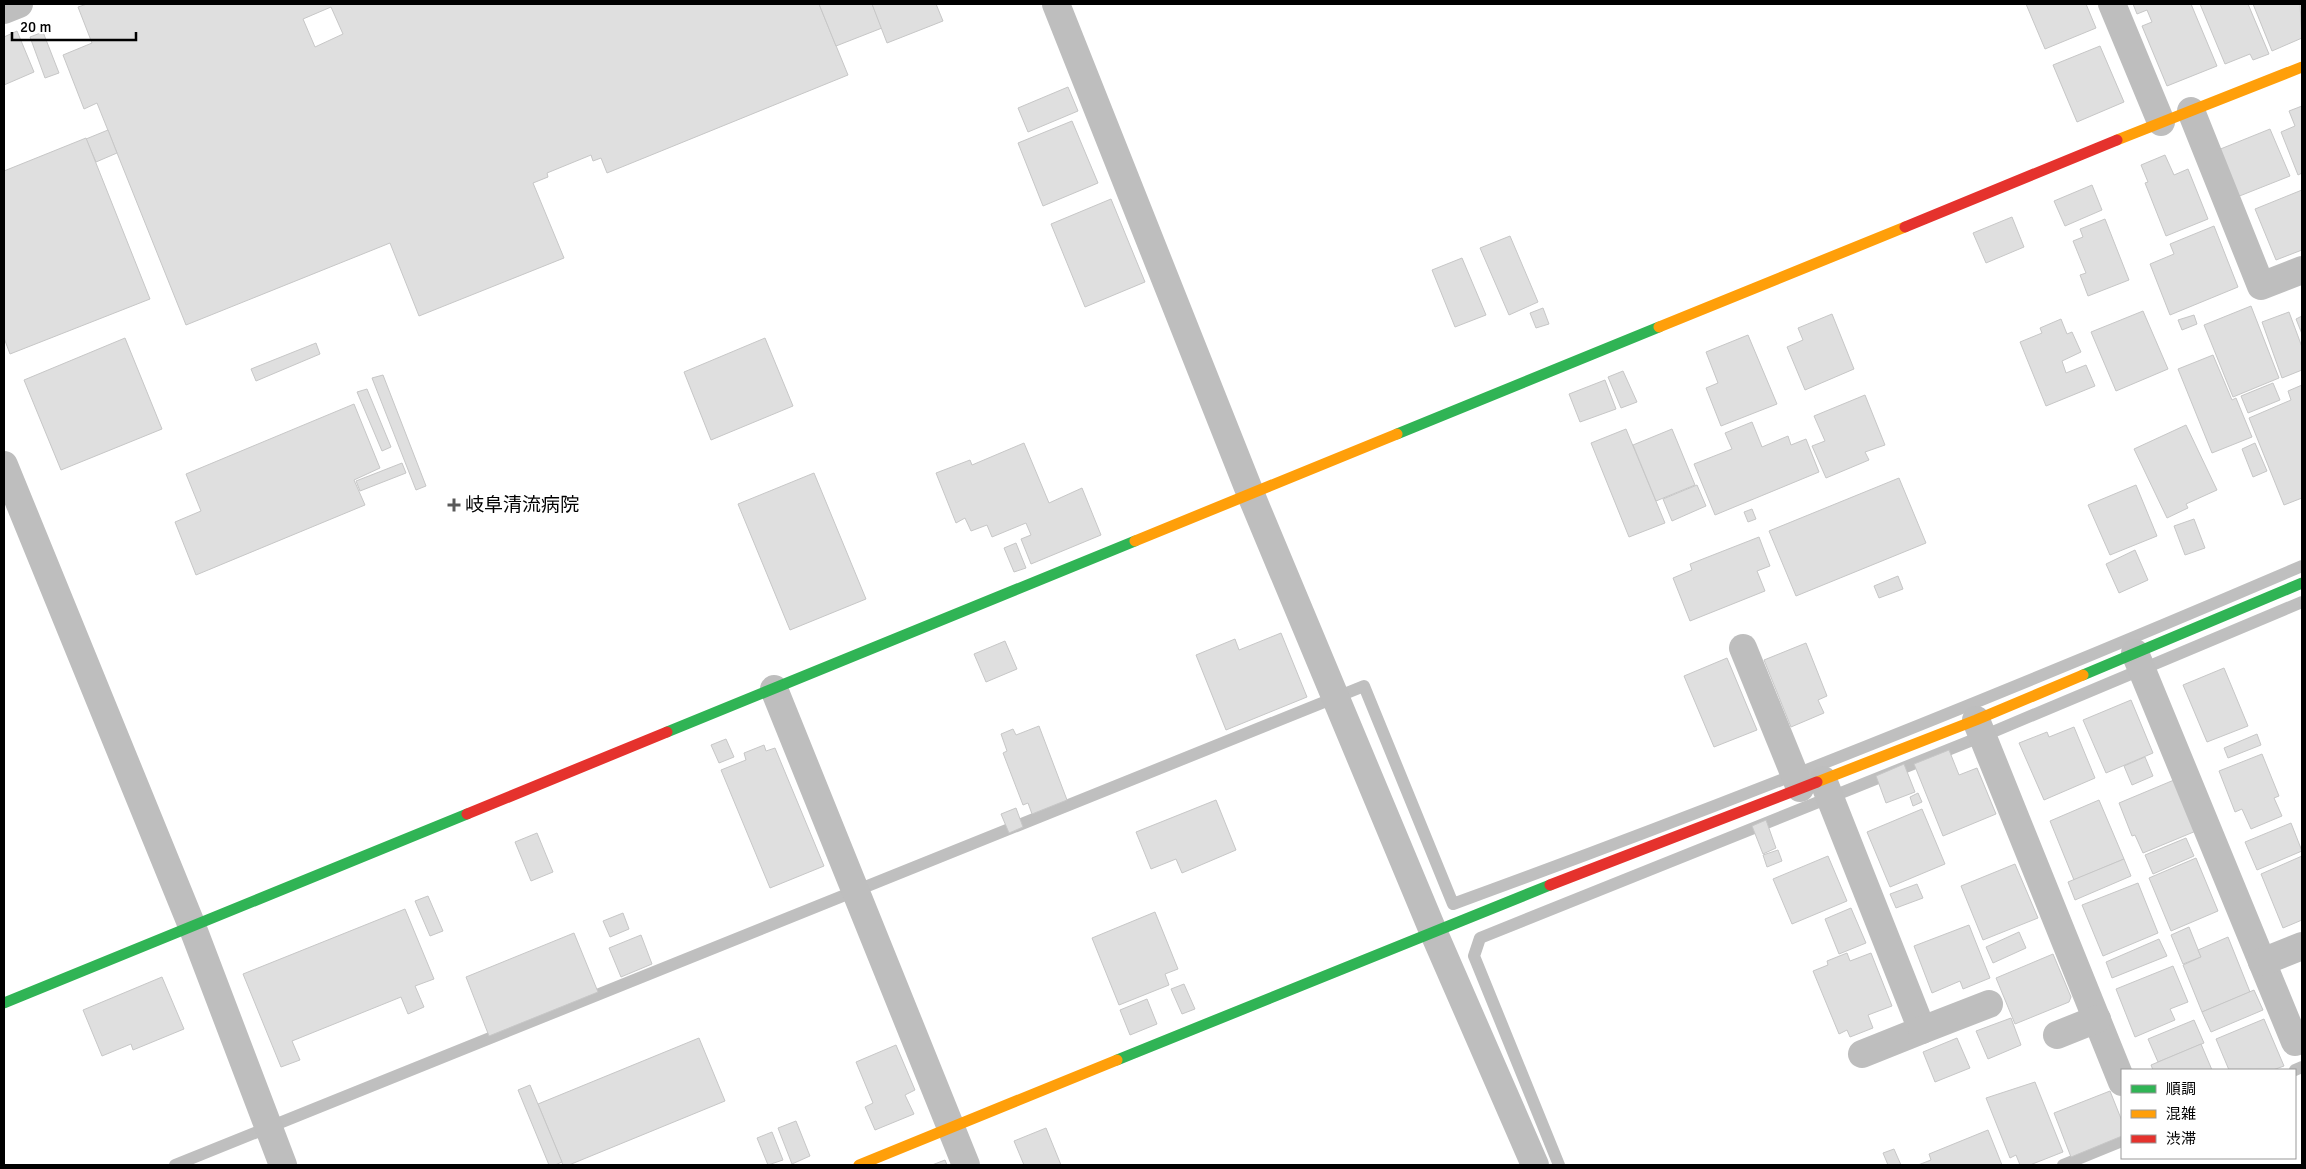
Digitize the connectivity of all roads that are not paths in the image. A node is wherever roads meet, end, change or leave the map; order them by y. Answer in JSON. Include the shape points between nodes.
{"nodes":[{"id":1,"x":19,"y":4,"type":"edge"},
{"id":2,"x":1056,"y":4,"type":"edge"},
{"id":3,"x":2112,"y":4,"type":"edge"},
{"id":4,"x":4,"y":10,"type":"edge"},
{"id":5,"x":2302,"y":67,"type":"edge"},
{"id":6,"x":2191,"y":111,"type":"junction"},
{"id":7,"x":2161,"y":122,"type":"junction"},
{"id":8,"x":2302,"y":270,"type":"edge"},
{"id":9,"x":4,"y":465,"type":"edge"},
{"id":10,"x":1251,"y":495,"type":"junction"},
{"id":11,"x":2302,"y":583,"type":"edge"},
{"id":12,"x":1743,"y":648,"type":"dead end"},
{"id":13,"x":2135,"y":653,"type":"junction"},
{"id":14,"x":774,"y":689,"type":"junction"},
{"id":15,"x":1976,"y":720,"type":"junction"},
{"id":16,"x":1811,"y":784,"type":"junction"},
{"id":17,"x":192,"y":926,"type":"junction"},
{"id":18,"x":1432,"y":931,"type":"junction"},
{"id":19,"x":2302,"y":946,"type":"edge"},
{"id":20,"x":2262,"y":962,"type":"junction"},
{"id":21,"x":4,"y":1004,"type":"edge"},
{"id":22,"x":1989,"y":1004,"type":"dead end"},
{"id":23,"x":2097,"y":1019,"type":"junction"},
{"id":24,"x":1922,"y":1030,"type":"junction"},
{"id":25,"x":2057,"y":1035,"type":"dead end"},
{"id":26,"x":2295,"y":1042,"type":"dead end"},
{"id":27,"x":1862,"y":1054,"type":"dead end"},
{"id":28,"x":2121,"y":1079,"type":"edge"},
{"id":29,"x":952,"y":1128,"type":"junction"},
{"id":30,"x":283,"y":1165,"type":"edge"},
{"id":31,"x":859,"y":1165,"type":"edge"},
{"id":32,"x":966,"y":1165,"type":"edge"},
{"id":33,"x":1535,"y":1165,"type":"edge"}],
"edges":[{"from":1,"to":4,"type":"street"},
{"from":2,"to":10,"type":"street"},
{"from":3,"to":7,"type":"street"},
{"from":5,"to":6,"type":"street"},
{"from":6,"to":7,"type":"street"},
{"from":6,"to":8,"type":"street","via":[[2262,286]]},
{"from":7,"to":10,"type":"street"},
{"from":9,"to":17,"type":"street"},
{"from":10,"to":14,"type":"street"},
{"from":10,"to":18,"type":"street"},
{"from":11,"to":13,"type":"street"},
{"from":12,"to":16,"type":"street"},
{"from":13,"to":15,"type":"street"},
{"from":13,"to":20,"type":"street"},
{"from":14,"to":17,"type":"street"},
{"from":14,"to":29,"type":"street"},
{"from":15,"to":16,"type":"street"},
{"from":15,"to":23,"type":"street"},
{"from":16,"to":18,"type":"street"},
{"from":16,"to":24,"type":"street"},
{"from":17,"to":21,"type":"street"},
{"from":17,"to":30,"type":"street"},
{"from":18,"to":29,"type":"street"},
{"from":18,"to":33,"type":"street"},
{"from":19,"to":20,"type":"street"},
{"from":20,"to":26,"type":"street"},
{"from":22,"to":24,"type":"street"},
{"from":23,"to":25,"type":"street"},
{"from":23,"to":28,"type":"street"},
{"from":24,"to":27,"type":"street"},
{"from":29,"to":31,"type":"street"},
{"from":29,"to":32,"type":"street"}]}
